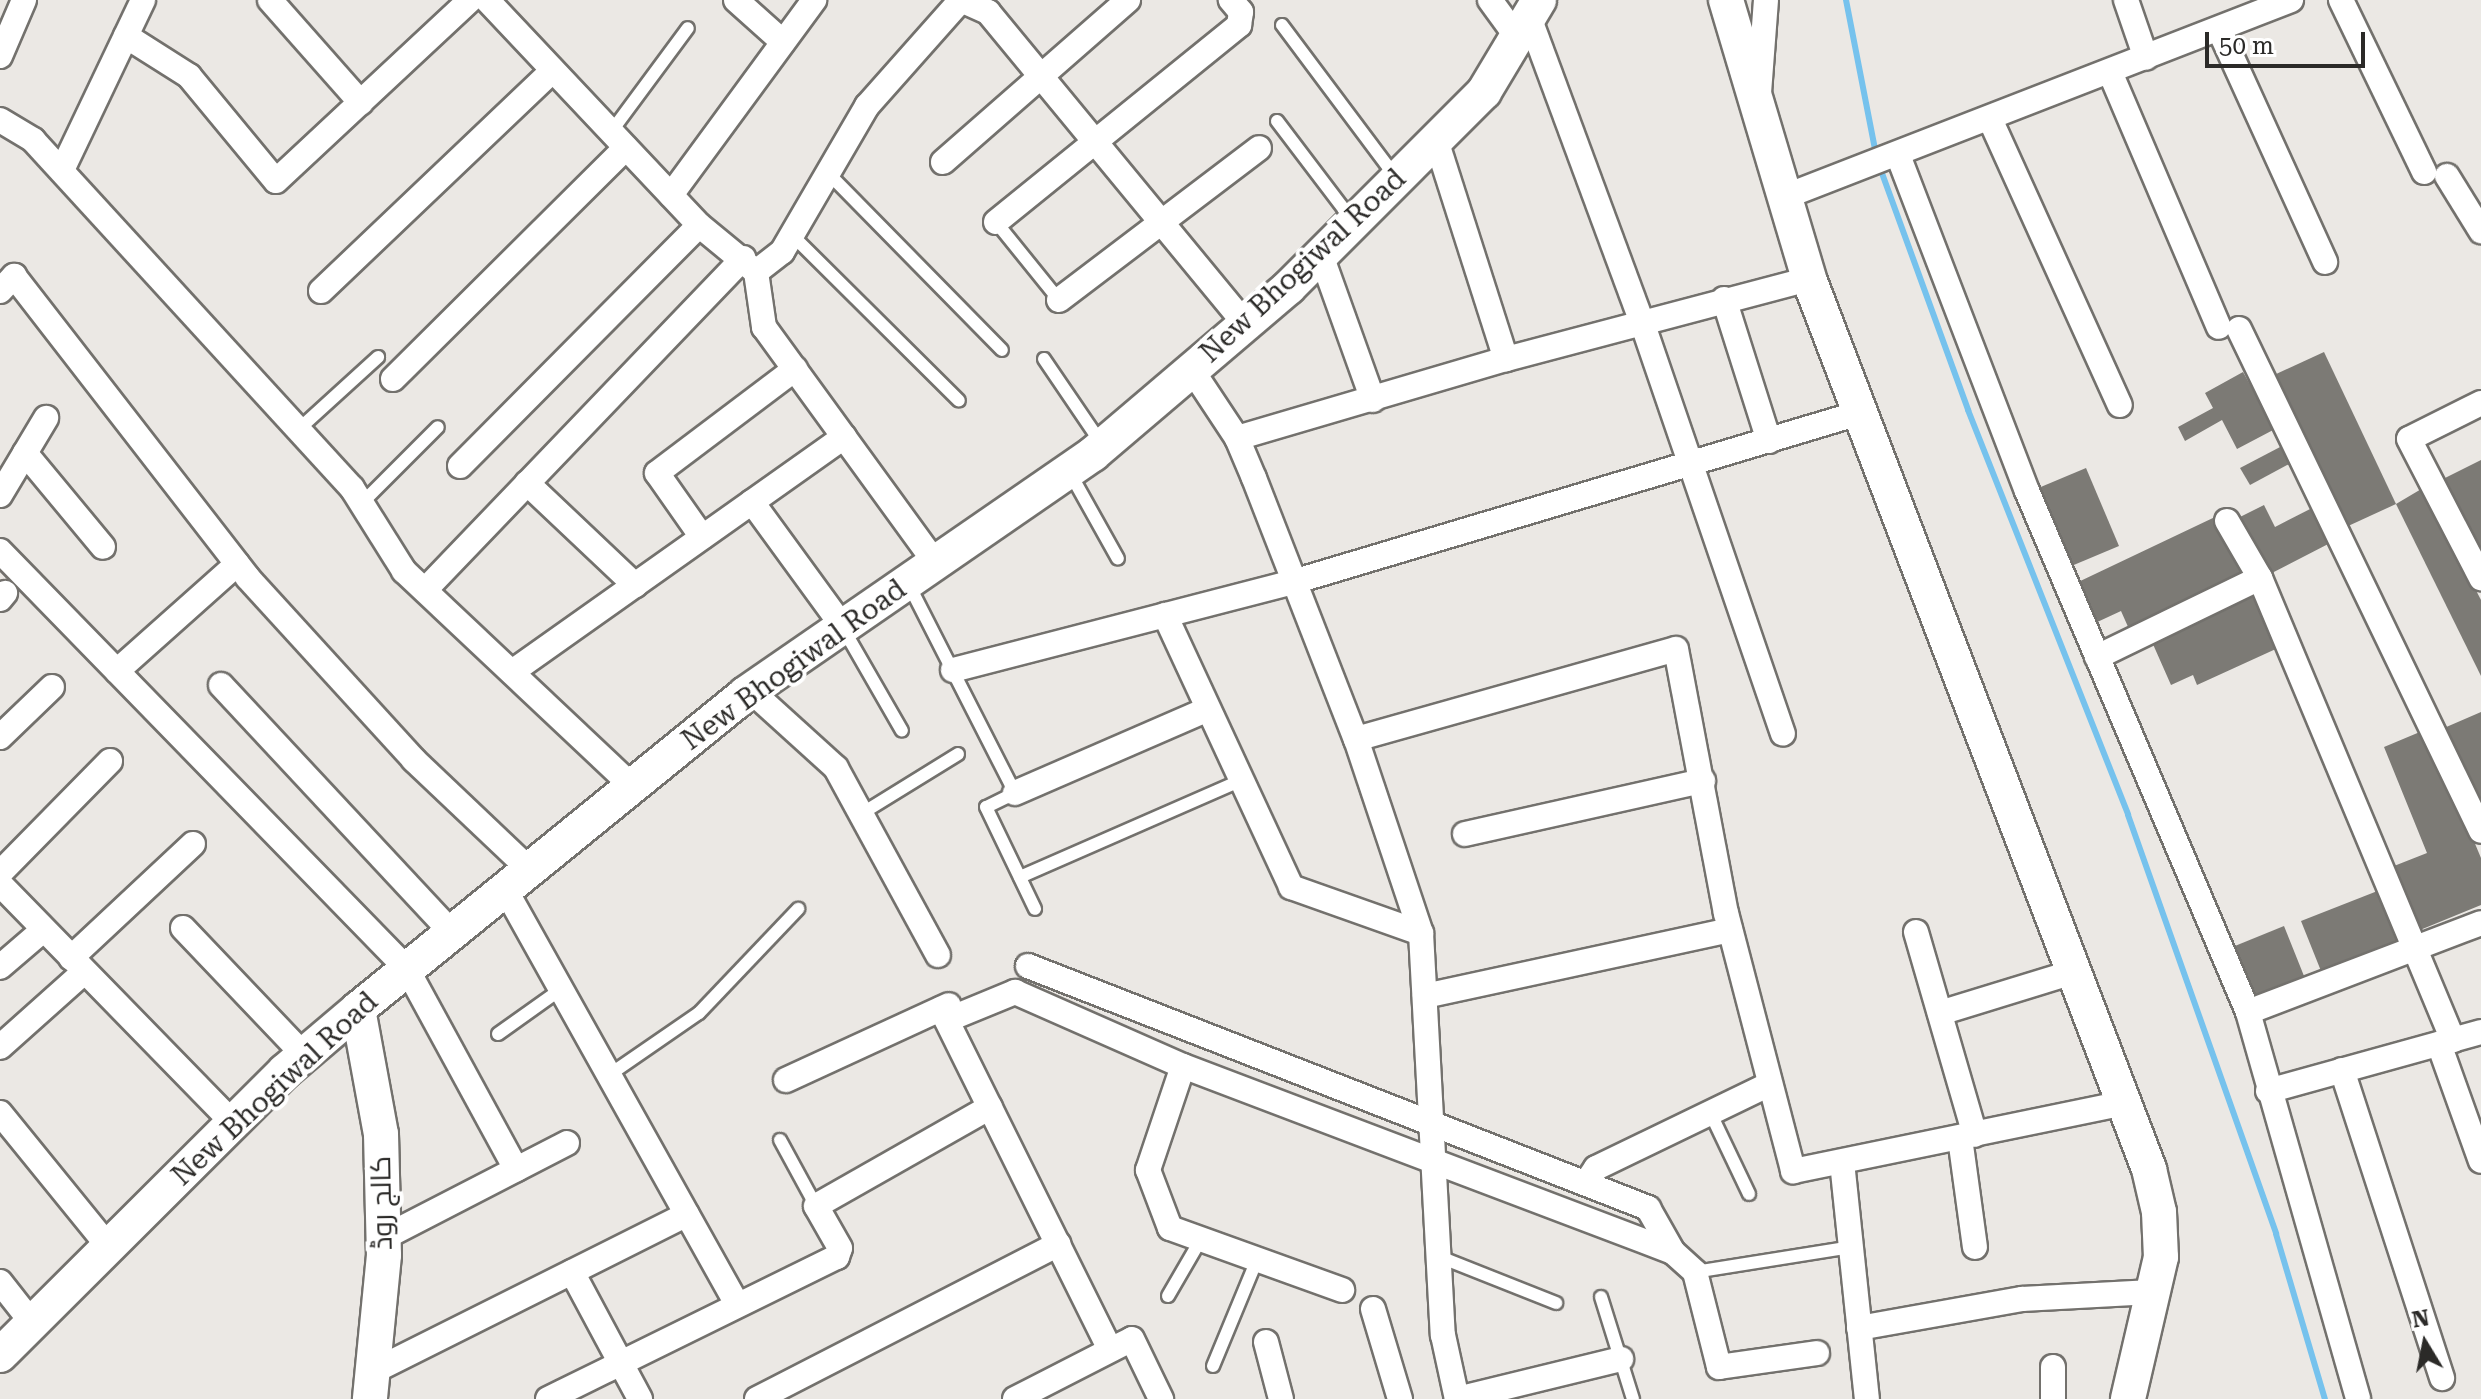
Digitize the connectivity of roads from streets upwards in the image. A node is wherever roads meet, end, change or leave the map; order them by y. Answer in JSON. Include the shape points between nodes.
{"nodes":[{"id":1,"x":24,"y":0,"type":"edge"},
{"id":2,"x":143,"y":0,"type":"edge"},
{"id":3,"x":470,"y":0,"type":"edge"},
{"id":4,"x":487,"y":0,"type":"edge"},
{"id":5,"x":736,"y":0,"type":"edge"},
{"id":6,"x":814,"y":0,"type":"edge"},
{"id":7,"x":961,"y":0,"type":"edge"},
{"id":8,"x":1128,"y":0,"type":"edge"},
{"id":9,"x":1231,"y":0,"type":"edge"},
{"id":10,"x":1490,"y":0,"type":"edge"},
{"id":11,"x":1726,"y":0,"type":"edge"},
{"id":12,"x":1766,"y":0,"type":"edge"},
{"id":13,"x":2126,"y":0,"type":"edge"},
{"id":14,"x":2291,"y":0,"type":"edge"},
{"id":15,"x":2341,"y":0,"type":"edge"},
{"id":16,"x":280,"y":4,"type":"edge"},
{"id":17,"x":2252,"y":7,"type":"edge"},
{"id":18,"x":1529,"y":18,"type":"edge"},
{"id":19,"x":2219,"y":29,"type":"junction"},
{"id":20,"x":126,"y":36,"type":"junction"},
{"id":21,"x":783,"y":42,"type":"junction"},
{"id":22,"x":0,"y":55,"type":"edge"},
{"id":23,"x":2146,"y":58,"type":"junction"},
{"id":24,"x":553,"y":70,"type":"junction"},
{"id":25,"x":2110,"y":72,"type":"junction"},
{"id":26,"x":1040,"y":76,"type":"junction"},
{"id":27,"x":361,"y":103,"type":"junction"},
{"id":28,"x":1758,"y":104,"type":"junction"},
{"id":29,"x":1990,"y":119,"type":"junction"},
{"id":30,"x":0,"y":120,"type":"edge"},
{"id":31,"x":619,"y":140,"type":"junction"},
{"id":32,"x":1436,"y":140,"type":"junction"},
{"id":33,"x":1095,"y":142,"type":"junction"},
{"id":34,"x":1259,"y":148,"type":"dead end"},
{"id":35,"x":1885,"y":158,"type":"junction"},
{"id":36,"x":943,"y":162,"type":"dead end"},
{"id":37,"x":62,"y":170,"type":"junction"},
{"id":38,"x":671,"y":195,"type":"junction"},
{"id":39,"x":1784,"y":197,"type":"junction"},
{"id":40,"x":1160,"y":221,"type":"junction"},
{"id":41,"x":996,"y":222,"type":"road end"},
{"id":42,"x":699,"y":225,"type":"junction"},
{"id":43,"x":2481,"y":231,"type":"edge"},
{"id":44,"x":1321,"y":255,"type":"junction"},
{"id":45,"x":2325,"y":262,"type":"dead end"},
{"id":46,"x":750,"y":265,"type":"junction"},
{"id":47,"x":1809,"y":279,"type":"junction"},
{"id":48,"x":0,"y":291,"type":"edge"},
{"id":49,"x":321,"y":291,"type":"dead end"},
{"id":50,"x":1724,"y":299,"type":"junction"},
{"id":51,"x":1059,"y":300,"type":"road end"},
{"id":52,"x":1642,"y":322,"type":"junction"},
{"id":53,"x":1245,"y":324,"type":"junction"},
{"id":54,"x":1506,"y":359,"type":"junction"},
{"id":55,"x":795,"y":369,"type":"junction"},
{"id":56,"x":1192,"y":370,"type":"junction"},
{"id":57,"x":393,"y":379,"type":"dead end"},
{"id":58,"x":1373,"y":400,"type":"junction"},
{"id":59,"x":2481,"y":403,"type":"edge"},
{"id":60,"x":2120,"y":405,"type":"dead end"},
{"id":61,"x":1859,"y":413,"type":"junction"},
{"id":62,"x":46,"y":418,"type":"dead end"},
{"id":63,"x":844,"y":437,"type":"junction"},
{"id":64,"x":1237,"y":438,"type":"junction"},
{"id":65,"x":1769,"y":441,"type":"junction"},
{"id":66,"x":25,"y":453,"type":"junction"},
{"id":67,"x":1690,"y":463,"type":"junction"},
{"id":68,"x":460,"y":466,"type":"dead end"},
{"id":69,"x":527,"y":483,"type":"junction"},
{"id":70,"x":0,"y":495,"type":"edge"},
{"id":71,"x":752,"y":502,"type":"junction"},
{"id":72,"x":2227,"y":521,"type":"dead end"},
{"id":73,"x":702,"y":537,"type":"junction"},
{"id":74,"x":103,"y":547,"type":"dead end"},
{"id":75,"x":0,"y":551,"type":"edge"},
{"id":76,"x":237,"y":564,"type":"junction"},
{"id":77,"x":922,"y":574,"type":"junction"},
{"id":78,"x":2260,"y":578,"type":"junction"},
{"id":79,"x":2481,"y":578,"type":"edge"},
{"id":80,"x":1293,"y":582,"type":"junction"},
{"id":81,"x":635,"y":585,"type":"junction"},
{"id":82,"x":425,"y":590,"type":"junction"},
{"id":83,"x":1165,"y":615,"type":"junction"},
{"id":84,"x":843,"y":627,"type":"junction"},
{"id":85,"x":2097,"y":657,"type":"junction"},
{"id":86,"x":953,"y":670,"type":"road end"},
{"id":87,"x":117,"y":671,"type":"junction"},
{"id":88,"x":512,"y":672,"type":"junction"},
{"id":89,"x":221,"y":685,"type":"dead end"},
{"id":90,"x":52,"y":687,"type":"dead end"},
{"id":91,"x":750,"y":690,"type":"junction"},
{"id":92,"x":1208,"y":709,"type":"junction"},
{"id":93,"x":1783,"y":734,"type":"dead end"},
{"id":94,"x":0,"y":737,"type":"edge"},
{"id":95,"x":1356,"y":739,"type":"junction"},
{"id":96,"x":110,"y":761,"type":"dead end"},
{"id":97,"x":1703,"y":781,"type":"junction"},
{"id":98,"x":632,"y":786,"type":"junction"},
{"id":99,"x":1015,"y":793,"type":"road end"},
{"id":100,"x":2481,"y":831,"type":"edge"},
{"id":101,"x":1465,"y":834,"type":"dead end"},
{"id":102,"x":193,"y":844,"type":"dead end"},
{"id":103,"x":0,"y":873,"type":"edge"},
{"id":104,"x":518,"y":880,"type":"junction"},
{"id":105,"x":0,"y":884,"type":"edge"},
{"id":106,"x":2481,"y":923,"type":"edge"},
{"id":107,"x":183,"y":928,"type":"dead end"},
{"id":108,"x":43,"y":930,"type":"junction"},
{"id":109,"x":1730,"y":930,"type":"junction"},
{"id":110,"x":1916,"y":932,"type":"dead end"},
{"id":111,"x":452,"y":933,"type":"junction"},
{"id":112,"x":1421,"y":933,"type":"junction"},
{"id":113,"x":2418,"y":947,"type":"junction"},
{"id":114,"x":938,"y":955,"type":"dead end"},
{"id":115,"x":78,"y":965,"type":"junction"},
{"id":116,"x":1028,"y":966,"type":"dead end"},
{"id":117,"x":0,"y":967,"type":"edge"},
{"id":118,"x":407,"y":969,"type":"junction"},
{"id":119,"x":2073,"y":972,"type":"junction"},
{"id":120,"x":1425,"y":996,"type":"junction"},
{"id":121,"x":358,"y":1009,"type":"junction"},
{"id":122,"x":946,"y":1011,"type":"junction"},
{"id":123,"x":2248,"y":1012,"type":"junction"},
{"id":124,"x":1940,"y":1013,"type":"junction"},
{"id":125,"x":2481,"y":1032,"type":"edge"},
{"id":126,"x":2446,"y":1042,"type":"junction"},
{"id":127,"x":0,"y":1047,"type":"edge"},
{"id":128,"x":304,"y":1055,"type":"junction"},
{"id":129,"x":1183,"y":1066,"type":"junction"},
{"id":130,"x":2342,"y":1070,"type":"junction"},
{"id":131,"x":786,"y":1080,"type":"dead end"},
{"id":132,"x":1770,"y":1084,"type":"junction"},
{"id":133,"x":2268,"y":1091,"type":"junction"},
{"id":134,"x":2124,"y":1103,"type":"junction"},
{"id":135,"x":990,"y":1107,"type":"junction"},
{"id":136,"x":0,"y":1113,"type":"edge"},
{"id":137,"x":233,"y":1123,"type":"junction"},
{"id":138,"x":1434,"y":1127,"type":"junction"},
{"id":139,"x":1968,"y":1136,"type":"junction"},
{"id":140,"x":567,"y":1143,"type":"dead end"},
{"id":141,"x":2481,"y":1161,"type":"edge"},
{"id":142,"x":1842,"y":1162,"type":"junction"},
{"id":143,"x":1434,"y":1164,"type":"junction"},
{"id":144,"x":516,"y":1169,"type":"junction"},
{"id":145,"x":1586,"y":1183,"type":"junction"},
{"id":146,"x":1619,"y":1197,"type":"junction"},
{"id":147,"x":687,"y":1214,"type":"junction"},
{"id":148,"x":1607,"y":1228,"type":"junction"},
{"id":149,"x":383,"y":1238,"type":"junction"},
{"id":150,"x":1058,"y":1244,"type":"junction"},
{"id":151,"x":109,"y":1247,"type":"junction"},
{"id":152,"x":1975,"y":1247,"type":"dead end"},
{"id":153,"x":1673,"y":1252,"type":"junction"},
{"id":154,"x":572,"y":1272,"type":"junction"},
{"id":155,"x":0,"y":1282,"type":"edge"},
{"id":156,"x":1342,"y":1290,"type":"dead end"},
{"id":157,"x":2152,"y":1292,"type":"junction"},
{"id":158,"x":737,"y":1304,"type":"junction"},
{"id":159,"x":1373,"y":1309,"type":"dead end"},
{"id":160,"x":33,"y":1324,"type":"junction"},
{"id":161,"x":1859,"y":1328,"type":"junction"},
{"id":162,"x":1266,"y":1342,"type":"dead end"},
{"id":163,"x":1110,"y":1349,"type":"junction"},
{"id":164,"x":1817,"y":1353,"type":"dead end"},
{"id":165,"x":0,"y":1355,"type":"edge"},
{"id":166,"x":1621,"y":1359,"type":"road end"},
{"id":167,"x":621,"y":1363,"type":"junction"},
{"id":168,"x":2053,"y":1367,"type":"dead end"},
{"id":169,"x":2442,"y":1378,"type":"dead end"},
{"id":170,"x":371,"y":1386,"type":"edge"},
{"id":171,"x":548,"y":1399,"type":"edge"},
{"id":172,"x":640,"y":1399,"type":"edge"},
{"id":173,"x":757,"y":1399,"type":"edge"},
{"id":174,"x":1015,"y":1399,"type":"edge"},
{"id":175,"x":1161,"y":1399,"type":"edge"},
{"id":176,"x":1281,"y":1399,"type":"edge"},
{"id":177,"x":1400,"y":1399,"type":"edge"},
{"id":178,"x":1457,"y":1399,"type":"edge"},
{"id":179,"x":1867,"y":1399,"type":"edge"},
{"id":180,"x":2053,"y":1399,"type":"edge"},
{"id":181,"x":2128,"y":1399,"type":"edge"},
{"id":182,"x":2358,"y":1399,"type":"edge"}],
"edges":[{"from":1,"to":22,"type":"street"},
{"from":2,"to":20,"type":"street"},
{"from":3,"to":27,"type":"street"},
{"from":4,"to":24,"type":"street"},
{"from":5,"to":21,"type":"street"},
{"from":6,"to":21,"type":"street"},
{"from":7,"to":26,"type":"street","via":[[988,12]]},
{"from":7,"to":46,"type":"street","via":[[867,106],[782,252]]},
{"from":8,"to":26,"type":"street"},
{"from":9,"to":33,"type":"street","via":[[1241,12],[1239,25]]},
{"from":10,"to":18,"type":"street"},
{"from":11,"to":28,"type":"street"},
{"from":12,"to":28,"type":"street"},
{"from":13,"to":23,"type":"street"},
{"from":14,"to":17,"type":"street"},
{"from":15,"to":43,"type":"street","via":[[2435,174]]},
{"from":16,"to":27,"type":"street"},
{"from":17,"to":19,"type":"street"},
{"from":18,"to":32,"type":"street","name":"New Bhogiwal Road","via":[[1484,92]]},
{"from":18,"to":52,"type":"street"},
{"from":19,"to":23,"type":"street"},
{"from":19,"to":45,"type":"street"},
{"from":20,"to":27,"type":"street","via":[[189,76],[276,181]]},
{"from":20,"to":37,"type":"street"},
{"from":21,"to":38,"type":"street"},
{"from":23,"to":25,"type":"street"},
{"from":24,"to":31,"type":"street"},
{"from":24,"to":49,"type":"street"},
{"from":25,"to":29,"type":"street"},
{"from":25,"to":100,"type":"street","via":[[2229,328]]},
{"from":26,"to":33,"type":"street"},
{"from":26,"to":36,"type":"street"},
{"from":28,"to":39,"type":"street"},
{"from":29,"to":35,"type":"street"},
{"from":29,"to":60,"type":"street"},
{"from":30,"to":37,"type":"street","via":[[33,140]]},
{"from":31,"to":38,"type":"street"},
{"from":31,"to":57,"type":"street"},
{"from":32,"to":44,"type":"street","name":"New Bhogiwal Road"},
{"from":32,"to":54,"type":"street"},
{"from":33,"to":40,"type":"street"},
{"from":33,"to":41,"type":"street"},
{"from":34,"to":40,"type":"street"},
{"from":35,"to":39,"type":"street"},
{"from":35,"to":85,"type":"street"},
{"from":37,"to":82,"type":"street","via":[[299,429],[362,503],[404,571]]},
{"from":38,"to":42,"type":"street"},
{"from":39,"to":47,"type":"street"},
{"from":40,"to":51,"type":"street"},
{"from":40,"to":53,"type":"street"},
{"from":42,"to":46,"type":"street"},
{"from":42,"to":68,"type":"street"},
{"from":44,"to":53,"type":"street","name":"New Bhogiwal Road"},
{"from":44,"to":58,"type":"street"},
{"from":46,"to":55,"type":"street","via":[[764,327]]},
{"from":46,"to":69,"type":"street"},
{"from":47,"to":50,"type":"street"},
{"from":47,"to":61,"type":"street"},
{"from":48,"to":76,"type":"street","via":[[14,276]]},
{"from":50,"to":52,"type":"street"},
{"from":50,"to":65,"type":"street"},
{"from":52,"to":54,"type":"street"},
{"from":52,"to":67,"type":"street"},
{"from":53,"to":56,"type":"street","name":"New Bhogiwal Road"},
{"from":54,"to":58,"type":"street"},
{"from":55,"to":63,"type":"street"},
{"from":55,"to":73,"type":"street","via":[[662,464],[659,480]]},
{"from":56,"to":64,"type":"street"},
{"from":56,"to":77,"type":"street","name":"New Bhogiwal Road","via":[[1069,471]]},
{"from":58,"to":64,"type":"street"},
{"from":59,"to":79,"type":"street","via":[[2409,439]]},
{"from":61,"to":65,"type":"street"},
{"from":61,"to":119,"type":"street"},
{"from":62,"to":66,"type":"street"},
{"from":63,"to":71,"type":"street"},
{"from":63,"to":77,"type":"street"},
{"from":64,"to":80,"type":"street"},
{"from":65,"to":67,"type":"street"},
{"from":66,"to":70,"type":"street"},
{"from":66,"to":74,"type":"street"},
{"from":67,"to":80,"type":"street"},
{"from":67,"to":93,"type":"street"},
{"from":69,"to":81,"type":"street"},
{"from":69,"to":82,"type":"street"},
{"from":71,"to":73,"type":"street"},
{"from":71,"to":84,"type":"street"},
{"from":72,"to":78,"type":"street"},
{"from":73,"to":81,"type":"street"},
{"from":75,"to":87,"type":"street"},
{"from":76,"to":87,"type":"street"},
{"from":76,"to":104,"type":"street"},
{"from":77,"to":84,"type":"street","name":"New Bhogiwal Road"},
{"from":78,"to":85,"type":"street"},
{"from":78,"to":113,"type":"street"},
{"from":80,"to":83,"type":"street"},
{"from":80,"to":95,"type":"street"},
{"from":81,"to":88,"type":"street"},
{"from":82,"to":88,"type":"street"},
{"from":83,"to":86,"type":"street"},
{"from":83,"to":92,"type":"street"},
{"from":84,"to":91,"type":"street","name":"New Bhogiwal Road"},
{"from":85,"to":123,"type":"street"},
{"from":87,"to":118,"type":"street"},
{"from":88,"to":98,"type":"street"},
{"from":89,"to":111,"type":"street"},
{"from":90,"to":94,"type":"street"},
{"from":91,"to":98,"type":"street","name":"New Bhogiwal Road"},
{"from":91,"to":114,"type":"street","via":[[836,768]]},
{"from":92,"to":99,"type":"street"},
{"from":92,"to":112,"type":"street","via":[[1291,887]]},
{"from":95,"to":97,"type":"street","via":[[1669,648],[1681,655]]},
{"from":95,"to":112,"type":"street"},
{"from":96,"to":103,"type":"street"},
{"from":97,"to":101,"type":"street"},
{"from":97,"to":109,"type":"street"},
{"from":98,"to":104,"type":"street","name":"New Bhogiwal Road"},
{"from":102,"to":115,"type":"street"},
{"from":104,"to":111,"type":"street","name":"New Bhogiwal Road"},
{"from":104,"to":147,"type":"street","via":[[561,989]]},
{"from":105,"to":108,"type":"street"},
{"from":106,"to":113,"type":"street"},
{"from":107,"to":128,"type":"street"},
{"from":108,"to":115,"type":"street"},
{"from":108,"to":117,"type":"street"},
{"from":109,"to":120,"type":"street"},
{"from":109,"to":132,"type":"street"},
{"from":110,"to":124,"type":"street"},
{"from":111,"to":118,"type":"street","name":"New Bhogiwal Road"},
{"from":112,"to":120,"type":"street"},
{"from":113,"to":123,"type":"street"},
{"from":113,"to":126,"type":"street"},
{"from":115,"to":127,"type":"street"},
{"from":115,"to":137,"type":"street"},
{"from":116,"to":138,"type":"street"},
{"from":118,"to":121,"type":"street","name":"New Bhogiwal Road"},
{"from":118,"to":144,"type":"street"},
{"from":119,"to":124,"type":"street"},
{"from":119,"to":134,"type":"street"},
{"from":120,"to":138,"type":"street"},
{"from":121,"to":128,"type":"street","name":"New Bhogiwal Road"},
{"from":121,"to":149,"type":"street","name":"کالج روڈ","via":[[381,1134]]},
{"from":122,"to":129,"type":"street","via":[[1015,992]]},
{"from":122,"to":131,"type":"street"},
{"from":122,"to":135,"type":"street"},
{"from":123,"to":133,"type":"street"},
{"from":124,"to":139,"type":"street"},
{"from":125,"to":126,"type":"street"},
{"from":126,"to":130,"type":"street"},
{"from":126,"to":141,"type":"street"},
{"from":128,"to":137,"type":"street","name":"New Bhogiwal Road"},
{"from":129,"to":143,"type":"street"},
{"from":129,"to":156,"type":"street","via":[[1148,1170],[1170,1228]]},
{"from":130,"to":133,"type":"street"},
{"from":130,"to":169,"type":"street"},
{"from":132,"to":142,"type":"street","via":[[1793,1171]]},
{"from":132,"to":145,"type":"street","via":[[1596,1168]]},
{"from":133,"to":182,"type":"street"},
{"from":134,"to":139,"type":"street"},
{"from":134,"to":157,"type":"street","via":[[2159,1212],[2161,1257]]},
{"from":135,"to":150,"type":"street"},
{"from":135,"to":158,"type":"street","via":[[816,1206],[841,1252]]},
{"from":136,"to":151,"type":"street"},
{"from":137,"to":151,"type":"street","name":"New Bhogiwal Road"},
{"from":138,"to":143,"type":"street"},
{"from":138,"to":145,"type":"street"},
{"from":139,"to":142,"type":"street"},
{"from":139,"to":152,"type":"street"},
{"from":140,"to":144,"type":"street"},
{"from":142,"to":161,"type":"street"},
{"from":143,"to":148,"type":"street"},
{"from":143,"to":178,"type":"street","via":[[1443,1335]]},
{"from":144,"to":149,"type":"street"},
{"from":145,"to":146,"type":"street"},
{"from":146,"to":148,"type":"street"},
{"from":146,"to":153,"type":"street","via":[[1648,1208]]},
{"from":147,"to":154,"type":"street"},
{"from":147,"to":158,"type":"street"},
{"from":148,"to":153,"type":"street"},
{"from":149,"to":170,"type":"street","name":"کالج روڈ"},
{"from":150,"to":163,"type":"street"},
{"from":150,"to":173,"type":"street"},
{"from":151,"to":160,"type":"street","name":"New Bhogiwal Road"},
{"from":153,"to":164,"type":"street","via":[[1695,1272],[1719,1367]]},
{"from":154,"to":167,"type":"street"},
{"from":154,"to":170,"type":"street"},
{"from":155,"to":160,"type":"street"},
{"from":157,"to":161,"type":"street","via":[[2022,1299]]},
{"from":157,"to":181,"type":"street"},
{"from":158,"to":167,"type":"street"},
{"from":159,"to":177,"type":"street"},
{"from":160,"to":165,"type":"street","name":"New Bhogiwal Road"},
{"from":161,"to":179,"type":"street"},
{"from":162,"to":176,"type":"street"},
{"from":163,"to":174,"type":"street"},
{"from":163,"to":175,"type":"street","via":[[1128,1339],[1136,1343]]},
{"from":166,"to":178,"type":"street"},
{"from":167,"to":171,"type":"street"},
{"from":167,"to":172,"type":"street"},
{"from":168,"to":180,"type":"street"}]}
